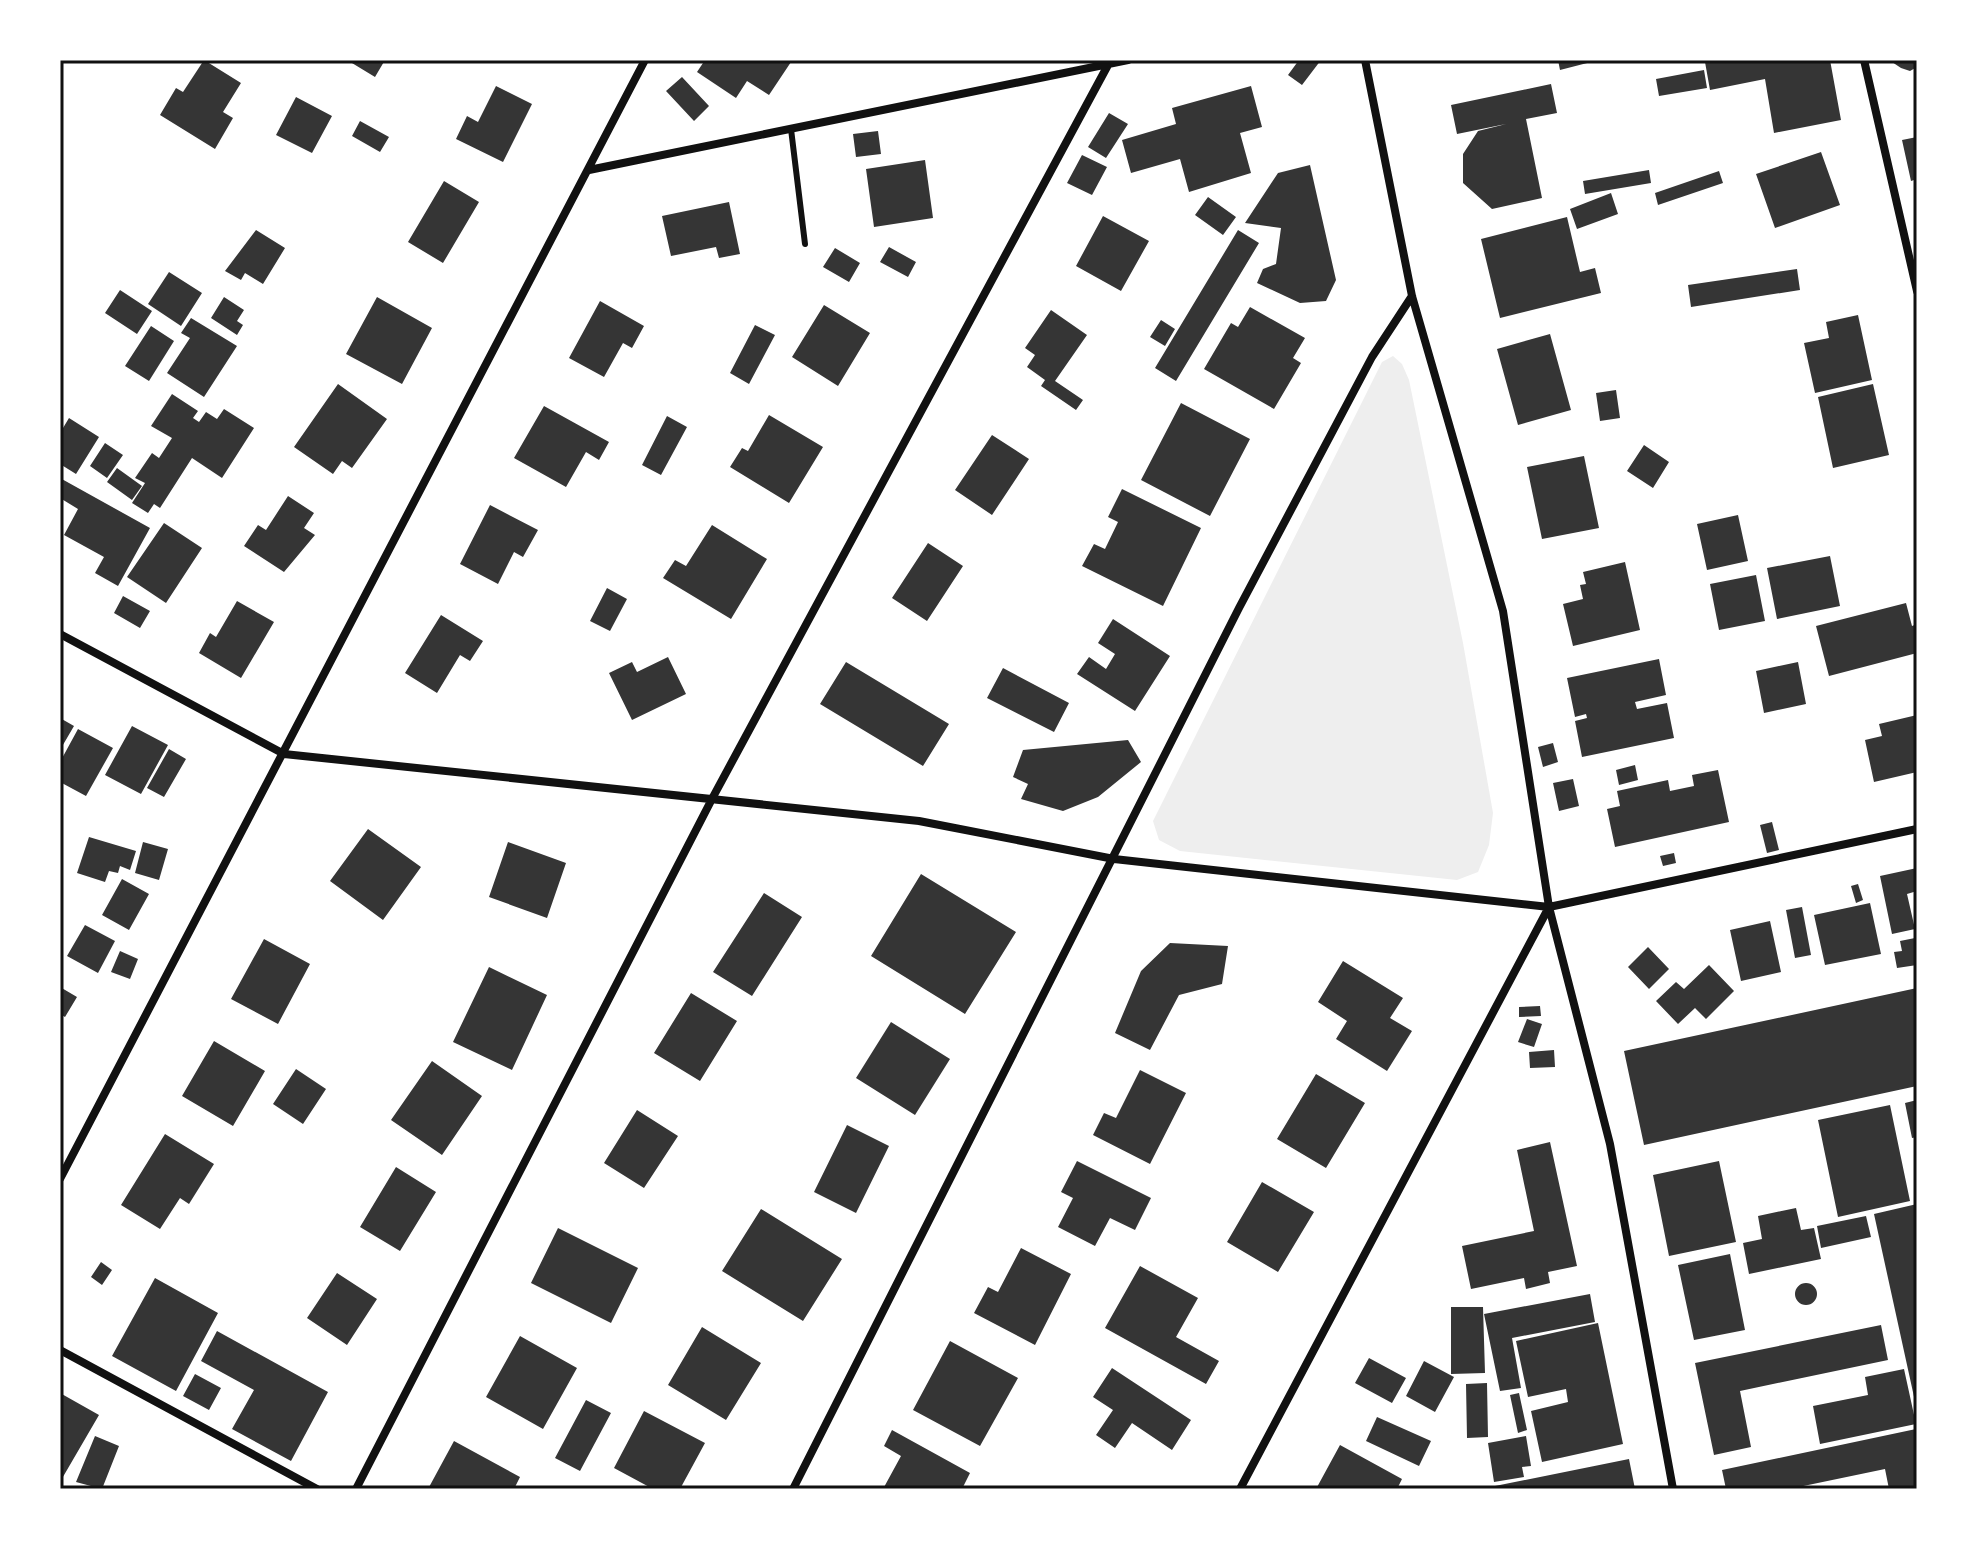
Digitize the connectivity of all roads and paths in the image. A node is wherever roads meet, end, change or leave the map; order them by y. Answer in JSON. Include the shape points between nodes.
{"nodes":[{"id":1,"x":645,"y":60,"type":"edge"},
{"id":2,"x":1128,"y":60,"type":"edge"},
{"id":3,"x":1365,"y":60,"type":"edge"},
{"id":4,"x":1864,"y":60,"type":"edge"},
{"id":5,"x":1108,"y":65,"type":"junction"},
{"id":6,"x":791,"y":129,"type":"junction"},
{"id":7,"x":589,"y":170,"type":"junction"},
{"id":8,"x":805,"y":244,"type":"dead end"},
{"id":9,"x":1917,"y":291,"type":"edge"},
{"id":10,"x":1412,"y":296,"type":"junction"},
{"id":11,"x":60,"y":634,"type":"edge"},
{"id":12,"x":284,"y":754,"type":"junction"},
{"id":13,"x":713,"y":797,"type":"junction"},
{"id":14,"x":1917,"y":829,"type":"edge"},
{"id":15,"x":1114,"y":859,"type":"junction"},
{"id":16,"x":1549,"y":907,"type":"junction"},
{"id":17,"x":60,"y":1179,"type":"edge"},
{"id":18,"x":60,"y":1350,"type":"edge"},
{"id":19,"x":317,"y":1489,"type":"edge"},
{"id":20,"x":356,"y":1489,"type":"edge"},
{"id":21,"x":793,"y":1489,"type":"edge"},
{"id":22,"x":1240,"y":1489,"type":"edge"},
{"id":23,"x":1673,"y":1489,"type":"edge"}],
"edges":[{"from":1,"to":7,"type":"street"},
{"from":2,"to":5,"type":"street"},
{"from":3,"to":10,"type":"street"},
{"from":4,"to":9,"type":"street"},
{"from":5,"to":6,"type":"street"},
{"from":5,"to":13,"type":"street"},
{"from":6,"to":7,"type":"street"},
{"from":6,"to":8,"type":"lane"},
{"from":7,"to":12,"type":"street"},
{"from":10,"to":15,"type":"street","via":[[1351,395]]},
{"from":10,"to":16,"type":"street","via":[[1503,611]]},
{"from":11,"to":12,"type":"street"},
{"from":12,"to":13,"type":"street"},
{"from":12,"to":17,"type":"street"},
{"from":13,"to":15,"type":"street","via":[[919,821]]},
{"from":13,"to":20,"type":"street"},
{"from":14,"to":16,"type":"street"},
{"from":15,"to":16,"type":"street"},
{"from":15,"to":21,"type":"street"},
{"from":16,"to":22,"type":"street"},
{"from":16,"to":23,"type":"street","via":[[1610,1144]]},
{"from":18,"to":19,"type":"street"}]}
